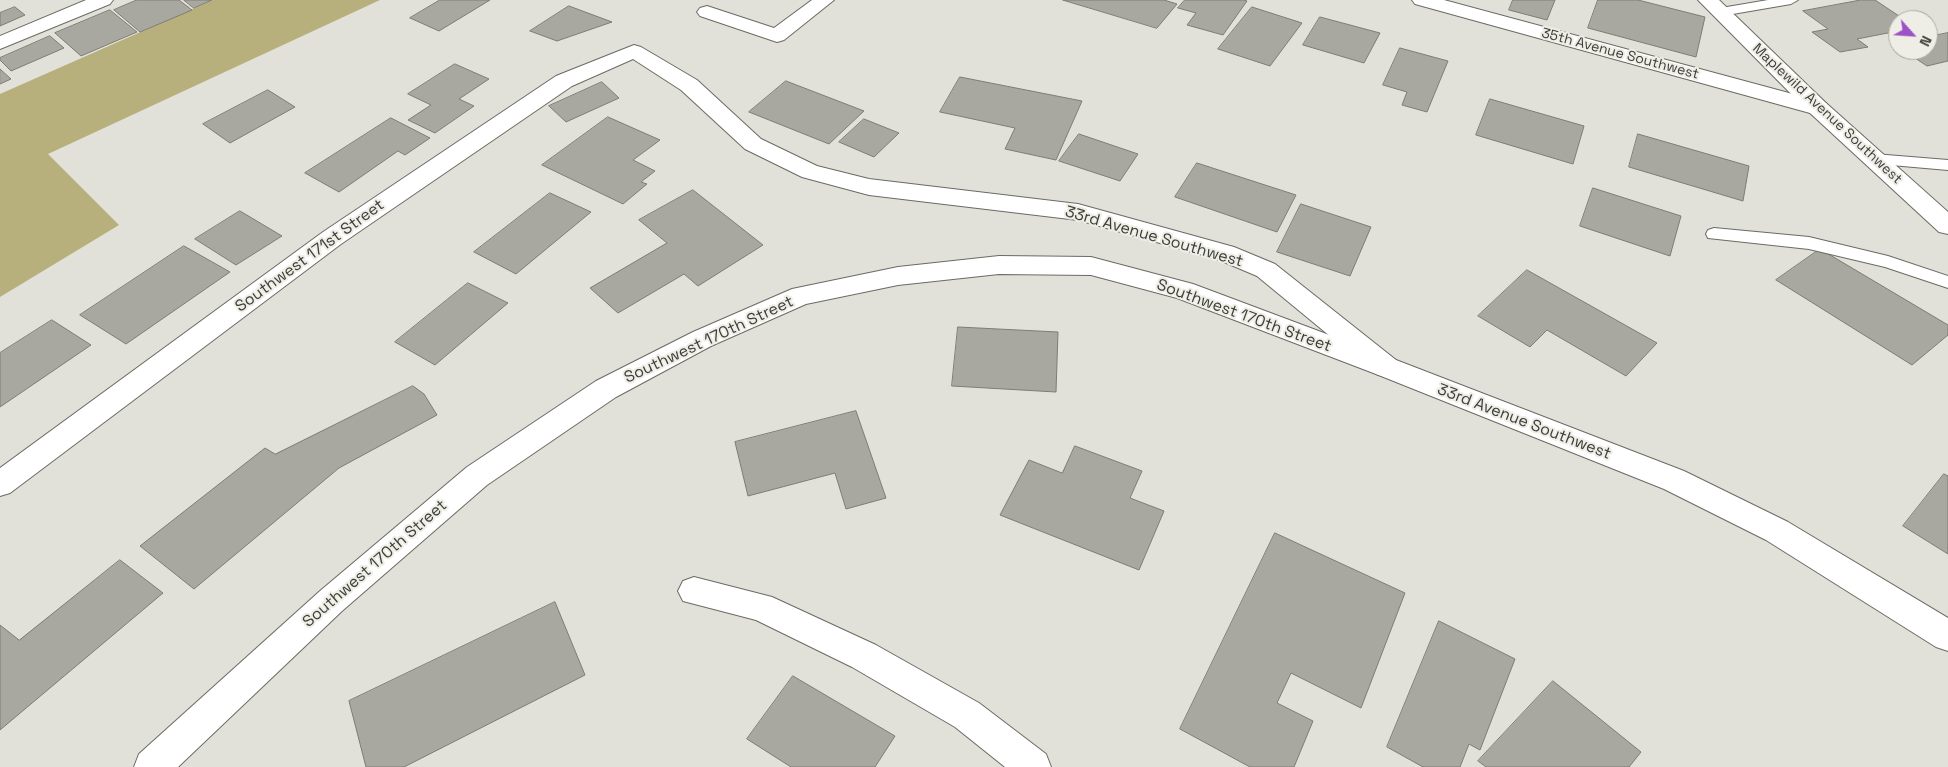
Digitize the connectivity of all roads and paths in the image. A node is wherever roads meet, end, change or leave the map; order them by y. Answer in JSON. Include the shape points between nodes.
{"nodes":[{"id":1,"x":103,"y":0,"type":"edge"},
{"id":2,"x":824,"y":0,"type":"edge"},
{"id":3,"x":1422,"y":0,"type":"edge"},
{"id":4,"x":1791,"y":0,"type":"edge"},
{"id":5,"x":1714,"y":6,"type":"edge"},
{"id":6,"x":707,"y":12,"type":"dead end"},
{"id":7,"x":0,"y":43,"type":"edge"},
{"id":8,"x":634,"y":52,"type":"joint"},
{"id":9,"x":1818,"y":108,"type":"junction"},
{"id":10,"x":1874,"y":159,"type":"junction"},
{"id":11,"x":1948,"y":165,"type":"edge"},
{"id":12,"x":1948,"y":226,"type":"edge"},
{"id":13,"x":1714,"y":234,"type":"dead end"},
{"id":14,"x":1948,"y":282,"type":"edge"},
{"id":15,"x":1386,"y":368,"type":"junction"},
{"id":16,"x":0,"y":484,"type":"edge"},
{"id":17,"x":694,"y":591,"type":"dead end"},
{"id":18,"x":1948,"y":636,"type":"edge"},
{"id":19,"x":152,"y":767,"type":"edge"},
{"id":20,"x":1033,"y":767,"type":"edge"}],
"edges":[{"from":1,"to":7,"type":"street"},
{"from":2,"to":6,"type":"street","via":[[777,36]]},
{"from":3,"to":9,"type":"street","name":"35th Avenue Southwest"},
{"from":4,"to":5,"type":"lane"},
{"from":5,"to":9,"type":"street","name":"Maplewild Avenue Southwest"},
{"from":8,"to":15,"type":"street","name":"33rd Avenue Southwest","via":[[689,85],[753,144],[810,172],[869,187],[1078,212],[1225,253],[1266,270]]},
{"from":8,"to":16,"type":"street","name":"Southwest 171st Street","via":[[564,81],[332,238]]},
{"from":9,"to":10,"type":"street","name":"Maplewild Avenue Southwest"},
{"from":10,"to":11,"type":"lane"},
{"from":10,"to":12,"type":"street","name":"Maplewild Avenue Southwest"},
{"from":13,"to":14,"type":"lane","via":[[1809,243],[1888,262]]},
{"from":15,"to":18,"type":"street","name":"33rd Avenue Southwest","via":[[1674,480],[1777,531]]},
{"from":15,"to":19,"type":"street","name":"Southwest 170th Street","via":[[1184,291],[1091,266],[999,265],[898,276],[801,296],[702,339],[606,390],[477,476],[331,601]]},
{"from":17,"to":20,"type":"street","via":[[761,607],[864,656],[967,715]]}]}
